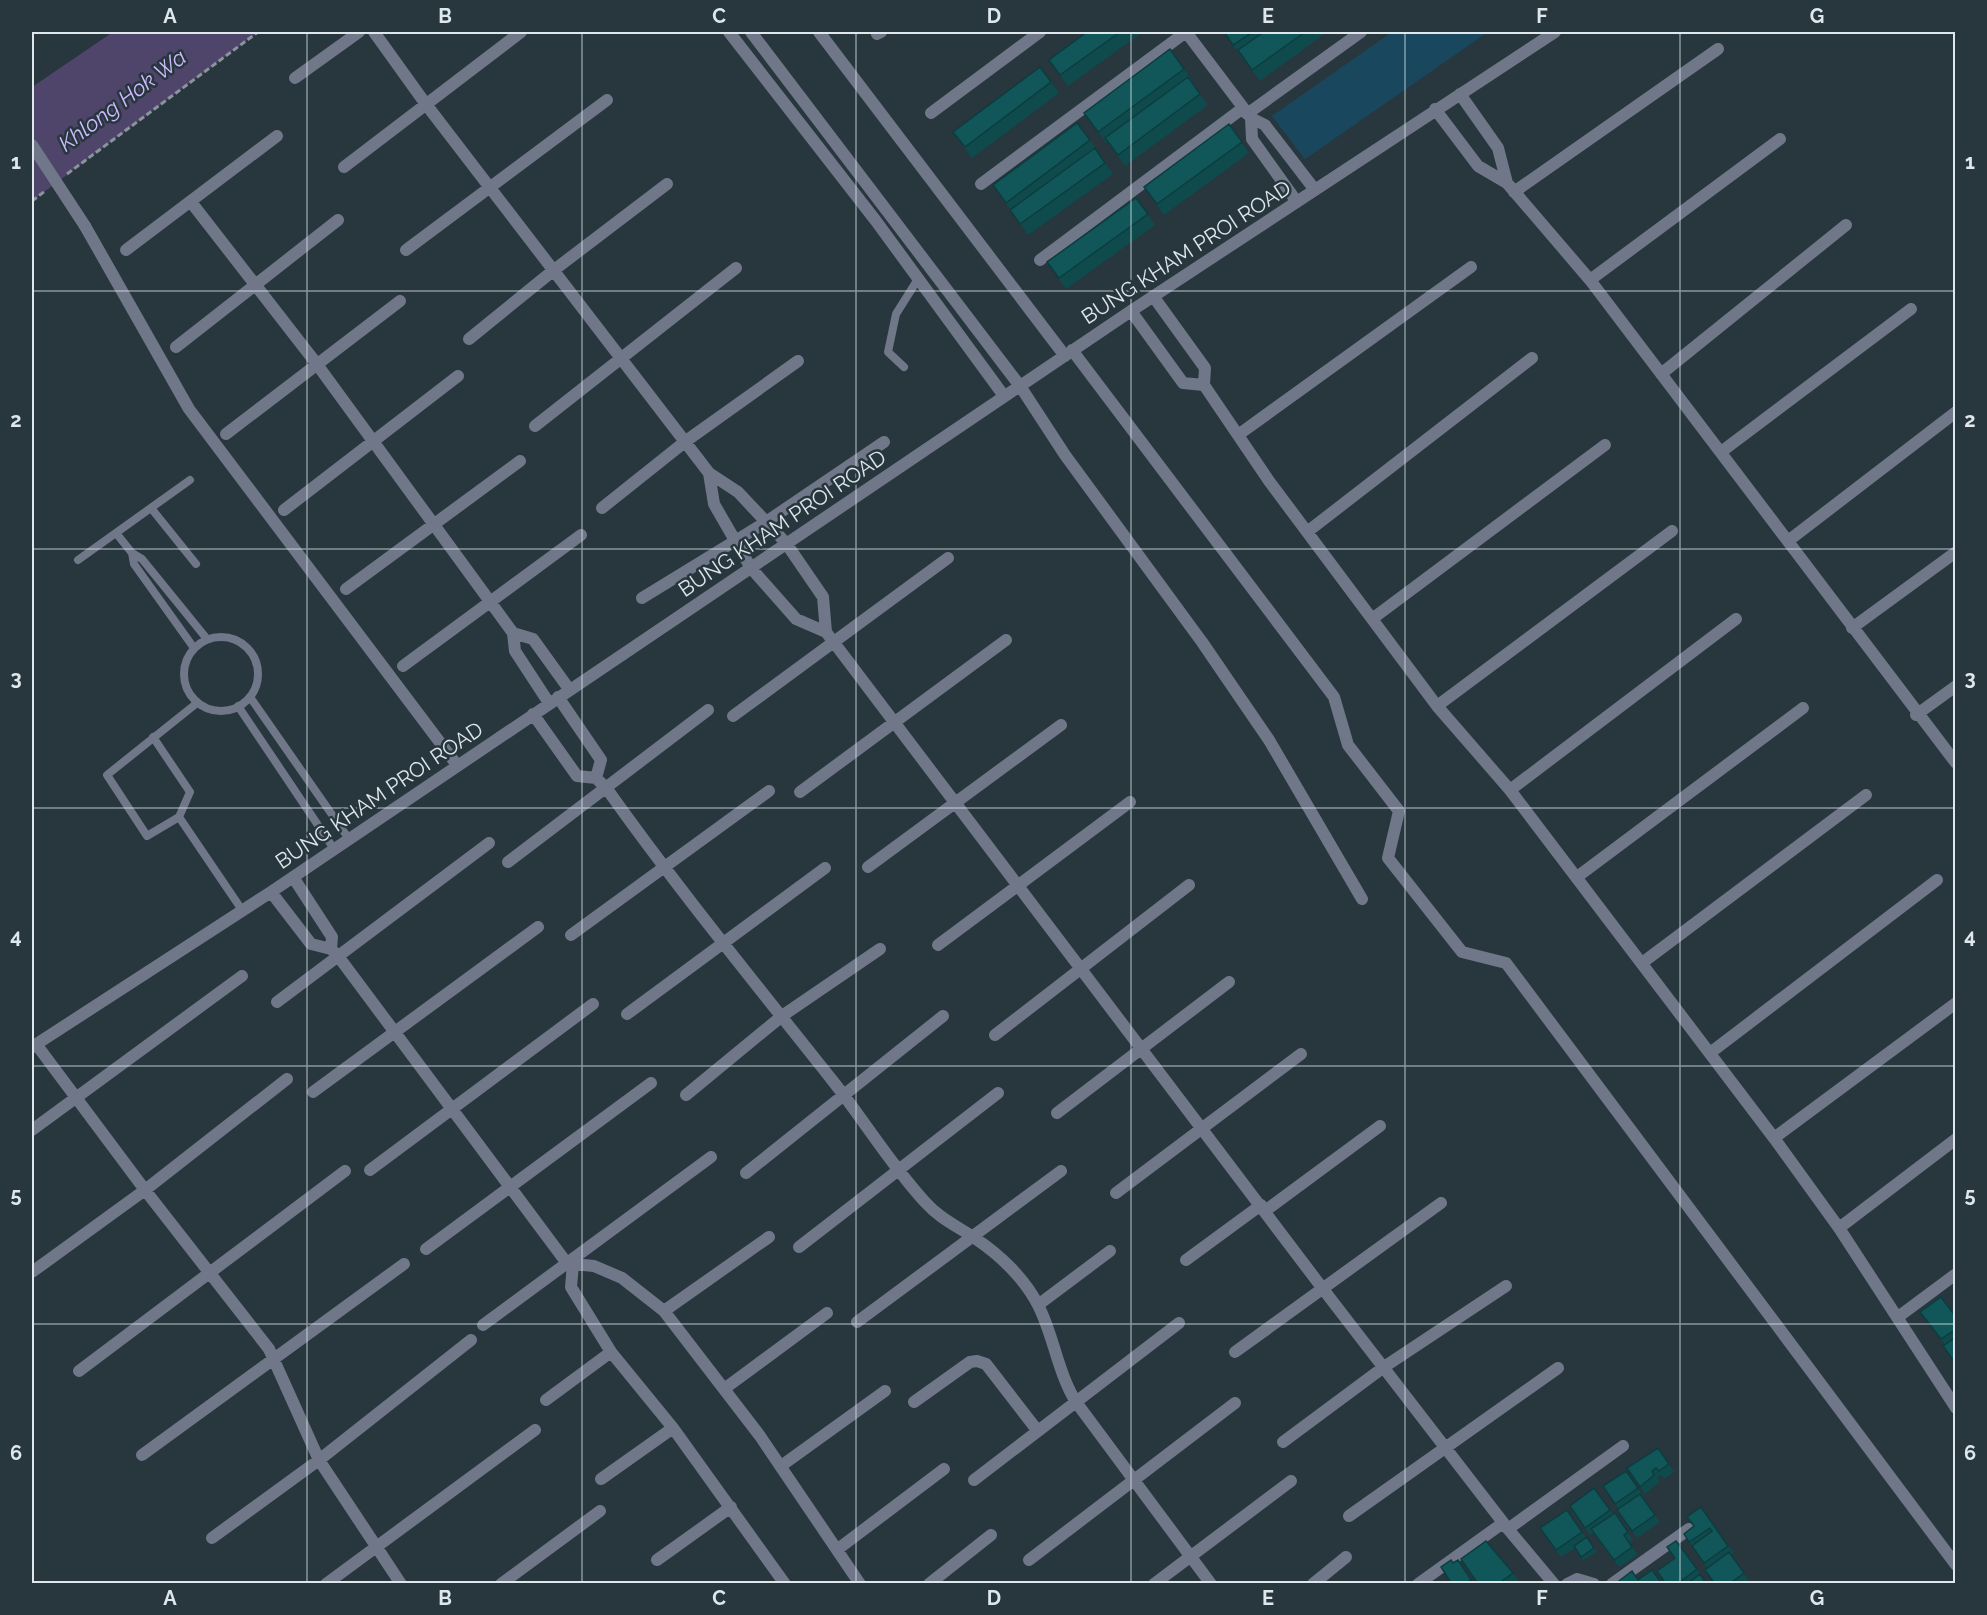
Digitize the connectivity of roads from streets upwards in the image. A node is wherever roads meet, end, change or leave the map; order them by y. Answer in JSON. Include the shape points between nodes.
{"nodes":[{"id":1,"x":359,"y":32,"type":"edge"},
{"id":2,"x":374,"y":32,"type":"edge"},
{"id":3,"x":521,"y":32,"type":"edge"},
{"id":4,"x":729,"y":32,"type":"edge"},
{"id":5,"x":751,"y":32,"type":"edge"},
{"id":6,"x":819,"y":32,"type":"edge"},
{"id":7,"x":1040,"y":32,"type":"edge"},
{"id":8,"x":1361,"y":32,"type":"edge"},
{"id":9,"x":1554,"y":32,"type":"edge"},
{"id":10,"x":1191,"y":33,"type":"edge"},
{"id":11,"x":1718,"y":49,"type":"dead end"},
{"id":12,"x":295,"y":78,"type":"dead end"},
{"id":13,"x":1460,"y":94,"type":"junction"},
{"id":14,"x":607,"y":100,"type":"dead end"},
{"id":15,"x":425,"y":103,"type":"junction"},
{"id":16,"x":1435,"y":109,"type":"junction"},
{"id":17,"x":931,"y":113,"type":"dead end"},
{"id":18,"x":1247,"y":113,"type":"junction"},
{"id":19,"x":277,"y":136,"type":"dead end"},
{"id":20,"x":1780,"y":140,"type":"dead end"},
{"id":21,"x":32,"y":145,"type":"edge"},
{"id":22,"x":344,"y":167,"type":"dead end"},
{"id":23,"x":667,"y":184,"type":"dead end"},
{"id":24,"x":981,"y":184,"type":"dead end"},
{"id":25,"x":1511,"y":187,"type":"junction"},
{"id":26,"x":490,"y":188,"type":"junction"},
{"id":27,"x":1315,"y":190,"type":"junction"},
{"id":28,"x":191,"y":202,"type":"junction"},
{"id":29,"x":1297,"y":202,"type":"junction"},
{"id":30,"x":338,"y":220,"type":"dead end"},
{"id":31,"x":1846,"y":225,"type":"dead end"},
{"id":32,"x":126,"y":250,"type":"dead end"},
{"id":33,"x":406,"y":250,"type":"dead end"},
{"id":34,"x":1040,"y":260,"type":"dead end"},
{"id":35,"x":1471,"y":267,"type":"dead end"},
{"id":36,"x":736,"y":268,"type":"dead end"},
{"id":37,"x":554,"y":270,"type":"junction"},
{"id":38,"x":1590,"y":280,"type":"junction"},
{"id":39,"x":257,"y":286,"type":"junction"},
{"id":40,"x":1153,"y":296,"type":"junction"},
{"id":41,"x":400,"y":301,"type":"dead end"},
{"id":42,"x":1911,"y":309,"type":"dead end"},
{"id":43,"x":1131,"y":311,"type":"junction"},
{"id":44,"x":470,"y":339,"type":"dead end"},
{"id":45,"x":176,"y":347,"type":"dead end"},
{"id":46,"x":1068,"y":353,"type":"junction"},
{"id":47,"x":621,"y":357,"type":"junction"},
{"id":48,"x":1532,"y":358,"type":"dead end"},
{"id":49,"x":798,"y":361,"type":"dead end"},
{"id":50,"x":316,"y":363,"type":"junction"},
{"id":51,"x":1661,"y":374,"type":"junction"},
{"id":52,"x":458,"y":376,"type":"dead end"},
{"id":53,"x":1204,"y":385,"type":"junction"},
{"id":54,"x":1020,"y":386,"type":"junction"},
{"id":55,"x":1004,"y":396,"type":"junction"},
{"id":56,"x":1956,"y":412,"type":"edge"},
{"id":57,"x":535,"y":426,"type":"dead end"},
{"id":58,"x":226,"y":434,"type":"dead end"},
{"id":59,"x":1238,"y":435,"type":"junction"},
{"id":60,"x":687,"y":441,"type":"junction"},
{"id":61,"x":884,"y":442,"type":"dead end"},
{"id":62,"x":374,"y":443,"type":"junction"},
{"id":63,"x":1605,"y":445,"type":"dead end"},
{"id":64,"x":1720,"y":452,"type":"junction"},
{"id":65,"x":520,"y":461,"type":"dead end"},
{"id":66,"x":709,"y":473,"type":"junction"},
{"id":67,"x":602,"y":508,"type":"dead end"},
{"id":68,"x":284,"y":510,"type":"dead end"},
{"id":69,"x":766,"y":522,"type":"junction"},
{"id":70,"x":434,"y":526,"type":"junction"},
{"id":71,"x":1672,"y":531,"type":"dead end"},
{"id":72,"x":1307,"y":532,"type":"junction"},
{"id":73,"x":581,"y":535,"type":"dead end"},
{"id":74,"x":735,"y":541,"type":"junction"},
{"id":75,"x":1788,"y":541,"type":"junction"},
{"id":76,"x":786,"y":543,"type":"junction"},
{"id":77,"x":1956,"y":552,"type":"edge"},
{"id":78,"x":948,"y":558,"type":"dead end"},
{"id":79,"x":751,"y":567,"type":"junction"},
{"id":80,"x":346,"y":589,"type":"dead end"},
{"id":81,"x":642,"y":598,"type":"dead end"},
{"id":82,"x":489,"y":602,"type":"junction"},
{"id":83,"x":1736,"y":619,"type":"dead end"},
{"id":84,"x":1372,"y":620,"type":"junction"},
{"id":85,"x":1851,"y":628,"type":"junction"},
{"id":86,"x":513,"y":633,"type":"junction"},
{"id":87,"x":830,"y":637,"type":"junction"},
{"id":88,"x":1006,"y":640,"type":"dead end"},
{"id":89,"x":403,"y":666,"type":"dead end"},
{"id":90,"x":1956,"y":686,"type":"edge"},
{"id":91,"x":569,"y":689,"type":"junction"},
{"id":92,"x":553,"y":700,"type":"junction"},
{"id":93,"x":1437,"y":706,"type":"junction"},
{"id":94,"x":1803,"y":708,"type":"dead end"},
{"id":95,"x":708,"y":710,"type":"dead end"},
{"id":96,"x":533,"y":714,"type":"junction"},
{"id":97,"x":1916,"y":715,"type":"junction"},
{"id":98,"x":733,"y":716,"type":"dead end"},
{"id":99,"x":895,"y":722,"type":"junction"},
{"id":100,"x":1061,"y":726,"type":"dead end"},
{"id":101,"x":1956,"y":763,"type":"edge"},
{"id":102,"x":457,"y":765,"type":"junction"},
{"id":103,"x":596,"y":778,"type":"junction"},
{"id":104,"x":607,"y":789,"type":"junction"},
{"id":105,"x":769,"y":790,"type":"dead end"},
{"id":106,"x":1510,"y":790,"type":"junction"},
{"id":107,"x":800,"y":792,"type":"dead end"},
{"id":108,"x":1866,"y":795,"type":"dead end"},
{"id":109,"x":1130,"y":802,"type":"dead end"},
{"id":110,"x":956,"y":804,"type":"junction"},
{"id":111,"x":489,"y":843,"type":"dead end"},
{"id":112,"x":508,"y":862,"type":"dead end"},
{"id":113,"x":662,"y":867,"type":"junction"},
{"id":114,"x":868,"y":867,"type":"dead end"},
{"id":115,"x":825,"y":868,"type":"dead end"},
{"id":116,"x":293,"y":877,"type":"junction"},
{"id":117,"x":1577,"y":877,"type":"junction"},
{"id":118,"x":1937,"y":880,"type":"dead end"},
{"id":119,"x":1018,"y":885,"type":"junction"},
{"id":120,"x":1189,"y":885,"type":"dead end"},
{"id":121,"x":271,"y":892,"type":"junction"},
{"id":122,"x":1362,"y":899,"type":"dead end"},
{"id":123,"x":538,"y":927,"type":"dead end"},
{"id":124,"x":571,"y":935,"type":"dead end"},
{"id":125,"x":723,"y":943,"type":"junction"},
{"id":126,"x":938,"y":945,"type":"dead end"},
{"id":127,"x":880,"y":949,"type":"dead end"},
{"id":128,"x":335,"y":952,"type":"junction"},
{"id":129,"x":1642,"y":963,"type":"junction"},
{"id":130,"x":1081,"y":968,"type":"junction"},
{"id":131,"x":242,"y":976,"type":"dead end"},
{"id":132,"x":1229,"y":982,"type":"dead end"},
{"id":133,"x":277,"y":1002,"type":"dead end"},
{"id":134,"x":1956,"y":1003,"type":"edge"},
{"id":135,"x":593,"y":1004,"type":"dead end"},
{"id":136,"x":627,"y":1014,"type":"dead end"},
{"id":137,"x":782,"y":1016,"type":"junction"},
{"id":138,"x":944,"y":1016,"type":"dead end"},
{"id":139,"x":395,"y":1032,"type":"junction"},
{"id":140,"x":994,"y":1035,"type":"dead end"},
{"id":141,"x":34,"y":1045,"type":"edge"},
{"id":142,"x":1142,"y":1048,"type":"junction"},
{"id":143,"x":1710,"y":1053,"type":"junction"},
{"id":144,"x":1301,"y":1054,"type":"dead end"},
{"id":145,"x":287,"y":1079,"type":"dead end"},
{"id":146,"x":651,"y":1083,"type":"dead end"},
{"id":147,"x":313,"y":1092,"type":"dead end"},
{"id":148,"x":998,"y":1093,"type":"dead end"},
{"id":149,"x":843,"y":1094,"type":"junction"},
{"id":150,"x":686,"y":1095,"type":"dead end"},
{"id":151,"x":75,"y":1098,"type":"junction"},
{"id":152,"x":452,"y":1109,"type":"junction"},
{"id":153,"x":1057,"y":1113,"type":"dead end"},
{"id":154,"x":1380,"y":1126,"type":"dead end"},
{"id":155,"x":1202,"y":1128,"type":"junction"},
{"id":156,"x":32,"y":1130,"type":"edge"},
{"id":157,"x":1774,"y":1138,"type":"junction"},
{"id":158,"x":1956,"y":1139,"type":"edge"},
{"id":159,"x":711,"y":1157,"type":"dead end"},
{"id":160,"x":370,"y":1170,"type":"dead end"},
{"id":161,"x":898,"y":1170,"type":"junction"},
{"id":162,"x":345,"y":1171,"type":"dead end"},
{"id":163,"x":1061,"y":1171,"type":"dead end"},
{"id":164,"x":746,"y":1173,"type":"dead end"},
{"id":165,"x":511,"y":1187,"type":"junction"},
{"id":166,"x":145,"y":1190,"type":"junction"},
{"id":167,"x":1116,"y":1193,"type":"dead end"},
{"id":168,"x":1441,"y":1203,"type":"dead end"},
{"id":169,"x":1263,"y":1208,"type":"junction"},
{"id":170,"x":1839,"y":1228,"type":"junction"},
{"id":171,"x":769,"y":1237,"type":"dead end"},
{"id":172,"x":974,"y":1238,"type":"junction"},
{"id":173,"x":799,"y":1246,"type":"dead end"},
{"id":174,"x":426,"y":1249,"type":"dead end"},
{"id":175,"x":1110,"y":1251,"type":"dead end"},
{"id":176,"x":1186,"y":1260,"type":"dead end"},
{"id":177,"x":570,"y":1263,"type":"junction"},
{"id":178,"x":404,"y":1264,"type":"dead end"},
{"id":179,"x":209,"y":1271,"type":"junction"},
{"id":180,"x":32,"y":1272,"type":"edge"},
{"id":181,"x":1956,"y":1274,"type":"edge"},
{"id":182,"x":1506,"y":1286,"type":"dead end"},
{"id":183,"x":1323,"y":1289,"type":"junction"},
{"id":184,"x":1038,"y":1305,"type":"junction"},
{"id":185,"x":664,"y":1311,"type":"junction"},
{"id":186,"x":827,"y":1313,"type":"dead end"},
{"id":187,"x":1898,"y":1317,"type":"junction"},
{"id":188,"x":856,"y":1322,"type":"dead end"},
{"id":189,"x":1179,"y":1323,"type":"dead end"},
{"id":190,"x":483,"y":1326,"type":"dead end"},
{"id":191,"x":471,"y":1340,"type":"dead end"},
{"id":192,"x":611,"y":1352,"type":"junction"},
{"id":193,"x":1235,"y":1352,"type":"dead end"},
{"id":194,"x":274,"y":1359,"type":"junction"},
{"id":195,"x":1383,"y":1367,"type":"junction"},
{"id":196,"x":1558,"y":1368,"type":"dead end"},
{"id":197,"x":79,"y":1371,"type":"dead end"},
{"id":198,"x":724,"y":1389,"type":"junction"},
{"id":199,"x":885,"y":1391,"type":"dead end"},
{"id":200,"x":546,"y":1400,"type":"dead end"},
{"id":201,"x":914,"y":1402,"type":"dead end"},
{"id":202,"x":1076,"y":1402,"type":"junction"},
{"id":203,"x":1235,"y":1403,"type":"dead end"},
{"id":204,"x":1956,"y":1408,"type":"edge"},
{"id":205,"x":673,"y":1428,"type":"junction"},
{"id":206,"x":535,"y":1430,"type":"dead end"},
{"id":207,"x":1037,"y":1430,"type":"junction"},
{"id":208,"x":1283,"y":1442,"type":"dead end"},
{"id":209,"x":1623,"y":1446,"type":"dead end"},
{"id":210,"x":1445,"y":1448,"type":"junction"},
{"id":211,"x":142,"y":1455,"type":"dead end"},
{"id":212,"x":319,"y":1460,"type":"junction"},
{"id":213,"x":781,"y":1466,"type":"junction"},
{"id":214,"x":944,"y":1469,"type":"dead end"},
{"id":215,"x":601,"y":1479,"type":"dead end"},
{"id":216,"x":1132,"y":1479,"type":"junction"},
{"id":217,"x":974,"y":1480,"type":"dead end"},
{"id":218,"x":1291,"y":1481,"type":"dead end"},
{"id":219,"x":731,"y":1507,"type":"junction"},
{"id":220,"x":600,"y":1511,"type":"dead end"},
{"id":221,"x":1349,"y":1516,"type":"dead end"},
{"id":222,"x":1505,"y":1526,"type":"junction"},
{"id":223,"x":1689,"y":1529,"type":"edge"},
{"id":224,"x":991,"y":1535,"type":"dead end"},
{"id":225,"x":212,"y":1538,"type":"dead end"},
{"id":226,"x":376,"y":1547,"type":"junction"},
{"id":227,"x":838,"y":1549,"type":"junction"},
{"id":228,"x":1191,"y":1556,"type":"junction"},
{"id":229,"x":1346,"y":1557,"type":"dead end"},
{"id":230,"x":657,"y":1560,"type":"dead end"},
{"id":231,"x":1029,"y":1560,"type":"dead end"},
{"id":232,"x":1956,"y":1565,"type":"edge"},
{"id":233,"x":785,"y":1583,"type":"edge"},
{"id":234,"x":326,"y":1584,"type":"edge"},
{"id":235,"x":401,"y":1584,"type":"edge"},
{"id":236,"x":501,"y":1584,"type":"edge"},
{"id":237,"x":860,"y":1584,"type":"edge"},
{"id":238,"x":929,"y":1584,"type":"edge"},
{"id":239,"x":1154,"y":1584,"type":"edge"},
{"id":240,"x":1211,"y":1584,"type":"edge"},
{"id":241,"x":1313,"y":1584,"type":"edge"},
{"id":242,"x":1418,"y":1584,"type":"edge"},
{"id":243,"x":1554,"y":1584,"type":"edge"},
{"id":244,"x":1567,"y":1584,"type":"edge"},
{"id":245,"x":1594,"y":1584,"type":"edge"},
{"id":246,"x":1612,"y":1584,"type":"edge"}],
"edges":[{"from":1,"to":12,"type":"street"},
{"from":2,"to":15,"type":"street"},
{"from":3,"to":15,"type":"street"},
{"from":4,"to":55,"type":"street"},
{"from":5,"to":54,"type":"street"},
{"from":6,"to":46,"type":"street"},
{"from":7,"to":17,"type":"street"},
{"from":8,"to":18,"type":"street"},
{"from":9,"to":13,"type":"street","name":"BUNG KHAM PROI ROAD"},
{"from":10,"to":18,"type":"street"},
{"from":10,"to":24,"type":"street"},
{"from":11,"to":25,"type":"street"},
{"from":13,"to":16,"type":"street","name":"BUNG KHAM PROI ROAD"},
{"from":13,"to":25,"type":"street","via":[[1498,148]]},
{"from":14,"to":26,"type":"street"},
{"from":15,"to":22,"type":"street"},
{"from":15,"to":26,"type":"street"},
{"from":16,"to":25,"type":"street","via":[[1478,166]]},
{"from":16,"to":27,"type":"street","name":"BUNG KHAM PROI ROAD"},
{"from":18,"to":27,"type":"street","via":[[1265,125]]},
{"from":18,"to":29,"type":"street","via":[[1252,139]]},
{"from":18,"to":34,"type":"street"},
{"from":19,"to":28,"type":"street"},
{"from":20,"to":38,"type":"street"},
{"from":21,"to":102,"type":"street","bridge":true,"via":[[86,226],[189,409]]},
{"from":23,"to":37,"type":"street"},
{"from":25,"to":38,"type":"street"},
{"from":26,"to":33,"type":"street"},
{"from":26,"to":37,"type":"street"},
{"from":27,"to":29,"type":"street","name":"BUNG KHAM PROI ROAD"},
{"from":28,"to":32,"type":"street"},
{"from":28,"to":39,"type":"street"},
{"from":29,"to":40,"type":"street","name":"BUNG KHAM PROI ROAD"},
{"from":30,"to":39,"type":"street"},
{"from":31,"to":51,"type":"street"},
{"from":35,"to":59,"type":"street"},
{"from":36,"to":47,"type":"street"},
{"from":37,"to":44,"type":"street"},
{"from":37,"to":47,"type":"street"},
{"from":38,"to":51,"type":"street"},
{"from":39,"to":45,"type":"street"},
{"from":39,"to":50,"type":"street"},
{"from":40,"to":43,"type":"street","name":"BUNG KHAM PROI ROAD"},
{"from":40,"to":53,"type":"street","via":[[1206,368]]},
{"from":41,"to":50,"type":"street"},
{"from":42,"to":64,"type":"street"},
{"from":43,"to":46,"type":"street","name":"BUNG KHAM PROI ROAD"},
{"from":43,"to":53,"type":"street","via":[[1183,383]]},
{"from":46,"to":54,"type":"street","name":"BUNG KHAM PROI ROAD"},
{"from":46,"to":232,"type":"street","via":[[1334,698],[1348,745],[1399,811],[1388,858],[1462,952],[1506,963]]},
{"from":47,"to":57,"type":"street"},
{"from":47,"to":60,"type":"street"},
{"from":48,"to":72,"type":"street"},
{"from":49,"to":60,"type":"street"},
{"from":50,"to":58,"type":"street"},
{"from":50,"to":62,"type":"street"},
{"from":51,"to":64,"type":"street"},
{"from":52,"to":62,"type":"street"},
{"from":53,"to":59,"type":"street"},
{"from":54,"to":55,"type":"street","name":"BUNG KHAM PROI ROAD"},
{"from":54,"to":122,"type":"street","via":[[1269,740]]},
{"from":55,"to":76,"type":"street","name":"BUNG KHAM PROI ROAD"},
{"from":56,"to":75,"type":"street"},
{"from":59,"to":72,"type":"street"},
{"from":60,"to":66,"type":"street"},
{"from":60,"to":67,"type":"street"},
{"from":61,"to":69,"type":"street"},
{"from":62,"to":68,"type":"street"},
{"from":62,"to":70,"type":"street"},
{"from":63,"to":84,"type":"street"},
{"from":64,"to":75,"type":"street"},
{"from":65,"to":70,"type":"street"},
{"from":66,"to":69,"type":"street","via":[[738,492]]},
{"from":66,"to":74,"type":"street","via":[[714,504]]},
{"from":69,"to":74,"type":"street"},
{"from":69,"to":76,"type":"street"},
{"from":70,"to":80,"type":"street"},
{"from":70,"to":82,"type":"street"},
{"from":71,"to":93,"type":"street"},
{"from":72,"to":84,"type":"street"},
{"from":73,"to":82,"type":"street"},
{"from":74,"to":79,"type":"street"},
{"from":74,"to":81,"type":"street"},
{"from":75,"to":85,"type":"street"},
{"from":76,"to":79,"type":"street","name":"BUNG KHAM PROI ROAD"},
{"from":76,"to":87,"type":"street","via":[[823,597]]},
{"from":77,"to":85,"type":"street"},
{"from":78,"to":87,"type":"street"},
{"from":79,"to":87,"type":"street","via":[[796,619]]},
{"from":79,"to":91,"type":"street","name":"BUNG KHAM PROI ROAD"},
{"from":82,"to":86,"type":"street"},
{"from":82,"to":89,"type":"street"},
{"from":83,"to":106,"type":"street"},
{"from":84,"to":93,"type":"street"},
{"from":85,"to":97,"type":"street"},
{"from":86,"to":91,"type":"street","via":[[532,639]]},
{"from":86,"to":92,"type":"street","via":[[515,651]]},
{"from":87,"to":98,"type":"street"},
{"from":87,"to":99,"type":"street"},
{"from":88,"to":99,"type":"street"},
{"from":90,"to":97,"type":"street"},
{"from":91,"to":92,"type":"street","name":"BUNG KHAM PROI ROAD"},
{"from":92,"to":96,"type":"street","name":"BUNG KHAM PROI ROAD"},
{"from":92,"to":103,"type":"street","via":[[601,760]]},
{"from":93,"to":106,"type":"street"},
{"from":94,"to":117,"type":"street"},
{"from":95,"to":104,"type":"street"},
{"from":96,"to":102,"type":"street","name":"BUNG KHAM PROI ROAD"},
{"from":96,"to":103,"type":"street","via":[[577,776]]},
{"from":97,"to":101,"type":"street"},
{"from":99,"to":107,"type":"street"},
{"from":99,"to":110,"type":"street"},
{"from":100,"to":110,"type":"street"},
{"from":102,"to":116,"type":"street","name":"BUNG KHAM PROI ROAD"},
{"from":103,"to":104,"type":"street"},
{"from":104,"to":112,"type":"street"},
{"from":104,"to":113,"type":"street"},
{"from":105,"to":113,"type":"street"},
{"from":106,"to":117,"type":"street"},
{"from":108,"to":129,"type":"street"},
{"from":109,"to":119,"type":"street"},
{"from":110,"to":114,"type":"street"},
{"from":110,"to":119,"type":"street"},
{"from":111,"to":128,"type":"street"},
{"from":113,"to":124,"type":"street"},
{"from":113,"to":125,"type":"street"},
{"from":115,"to":125,"type":"street"},
{"from":116,"to":121,"type":"street","name":"BUNG KHAM PROI ROAD"},
{"from":116,"to":128,"type":"street","via":[[332,937]]},
{"from":117,"to":129,"type":"street"},
{"from":118,"to":143,"type":"street"},
{"from":119,"to":126,"type":"street"},
{"from":119,"to":130,"type":"street"},
{"from":120,"to":130,"type":"street"},
{"from":121,"to":128,"type":"street","via":[[311,944]]},
{"from":121,"to":141,"type":"street","name":"BUNG KHAM PROI ROAD"},
{"from":123,"to":139,"type":"street"},
{"from":125,"to":136,"type":"street"},
{"from":125,"to":137,"type":"street"},
{"from":127,"to":137,"type":"street"},
{"from":128,"to":133,"type":"street"},
{"from":128,"to":139,"type":"street"},
{"from":129,"to":143,"type":"street"},
{"from":130,"to":140,"type":"street"},
{"from":130,"to":142,"type":"street"},
{"from":131,"to":151,"type":"street"},
{"from":132,"to":142,"type":"street"},
{"from":134,"to":157,"type":"street"},
{"from":135,"to":152,"type":"street"},
{"from":137,"to":149,"type":"street"},
{"from":137,"to":150,"type":"street"},
{"from":138,"to":149,"type":"street"},
{"from":139,"to":147,"type":"street"},
{"from":139,"to":152,"type":"street"},
{"from":141,"to":151,"type":"street"},
{"from":142,"to":153,"type":"street"},
{"from":142,"to":155,"type":"street"},
{"from":143,"to":157,"type":"street"},
{"from":144,"to":155,"type":"street"},
{"from":145,"to":166,"type":"street"},
{"from":146,"to":165,"type":"street"},
{"from":148,"to":161,"type":"street"},
{"from":149,"to":161,"type":"street"},
{"from":149,"to":164,"type":"street"},
{"from":151,"to":156,"type":"street"},
{"from":151,"to":166,"type":"street"},
{"from":152,"to":160,"type":"street"},
{"from":152,"to":165,"type":"street"},
{"from":154,"to":169,"type":"street"},
{"from":155,"to":167,"type":"street"},
{"from":155,"to":169,"type":"street"},
{"from":157,"to":170,"type":"street"},
{"from":158,"to":170,"type":"street"},
{"from":159,"to":177,"type":"street"},
{"from":161,"to":172,"type":"street","via":[[940,1216]]},
{"from":161,"to":173,"type":"street"},
{"from":162,"to":179,"type":"street"},
{"from":163,"to":172,"type":"street"},
{"from":165,"to":174,"type":"street"},
{"from":165,"to":177,"type":"street"},
{"from":166,"to":179,"type":"street"},
{"from":166,"to":180,"type":"street"},
{"from":168,"to":183,"type":"street"},
{"from":169,"to":176,"type":"street"},
{"from":169,"to":183,"type":"street"},
{"from":170,"to":187,"type":"street"},
{"from":171,"to":185,"type":"street"},
{"from":172,"to":184,"type":"street","via":[[996,1253]]},
{"from":172,"to":188,"type":"street"},
{"from":175,"to":184,"type":"street"},
{"from":177,"to":185,"type":"street","via":[[594,1266],[622,1278]]},
{"from":177,"to":190,"type":"street"},
{"from":177,"to":192,"type":"street","via":[[571,1287]]},
{"from":178,"to":194,"type":"street"},
{"from":179,"to":194,"type":"street"},
{"from":179,"to":197,"type":"street"},
{"from":181,"to":187,"type":"street"},
{"from":182,"to":195,"type":"street"},
{"from":183,"to":193,"type":"street"},
{"from":183,"to":195,"type":"street"},
{"from":184,"to":202,"type":"street","via":[[1062,1376]]},
{"from":185,"to":198,"type":"street"},
{"from":186,"to":198,"type":"street"},
{"from":187,"to":204,"type":"street"},
{"from":189,"to":202,"type":"street"},
{"from":191,"to":212,"type":"street"},
{"from":192,"to":200,"type":"street"},
{"from":192,"to":205,"type":"street"},
{"from":194,"to":211,"type":"street"},
{"from":194,"to":212,"type":"street"},
{"from":195,"to":208,"type":"street"},
{"from":195,"to":210,"type":"street"},
{"from":196,"to":210,"type":"street"},
{"from":198,"to":213,"type":"street"},
{"from":199,"to":213,"type":"street"},
{"from":201,"to":207,"type":"street","via":[[977,1360],[986,1364]]},
{"from":202,"to":207,"type":"street"},
{"from":202,"to":216,"type":"street"},
{"from":203,"to":216,"type":"street"},
{"from":205,"to":215,"type":"street"},
{"from":205,"to":219,"type":"street"},
{"from":206,"to":226,"type":"street"},
{"from":207,"to":217,"type":"street"},
{"from":209,"to":222,"type":"street"},
{"from":210,"to":221,"type":"street"},
{"from":210,"to":222,"type":"street"},
{"from":212,"to":225,"type":"street"},
{"from":212,"to":226,"type":"street"},
{"from":213,"to":227,"type":"street"},
{"from":214,"to":227,"type":"street"},
{"from":216,"to":228,"type":"street"},
{"from":216,"to":231,"type":"street"},
{"from":218,"to":228,"type":"street"},
{"from":219,"to":230,"type":"street"},
{"from":219,"to":233,"type":"street"},
{"from":220,"to":236,"type":"street"},
{"from":222,"to":242,"type":"street"},
{"from":222,"to":243,"type":"street"},
{"from":223,"to":246,"type":"street"},
{"from":224,"to":238,"type":"street"},
{"from":226,"to":234,"type":"street"},
{"from":226,"to":235,"type":"street"},
{"from":227,"to":237,"type":"street"},
{"from":228,"to":239,"type":"street"},
{"from":228,"to":240,"type":"street"},
{"from":229,"to":241,"type":"street"},
{"from":244,"to":245,"type":"street","via":[[1577,1579]]}]}
